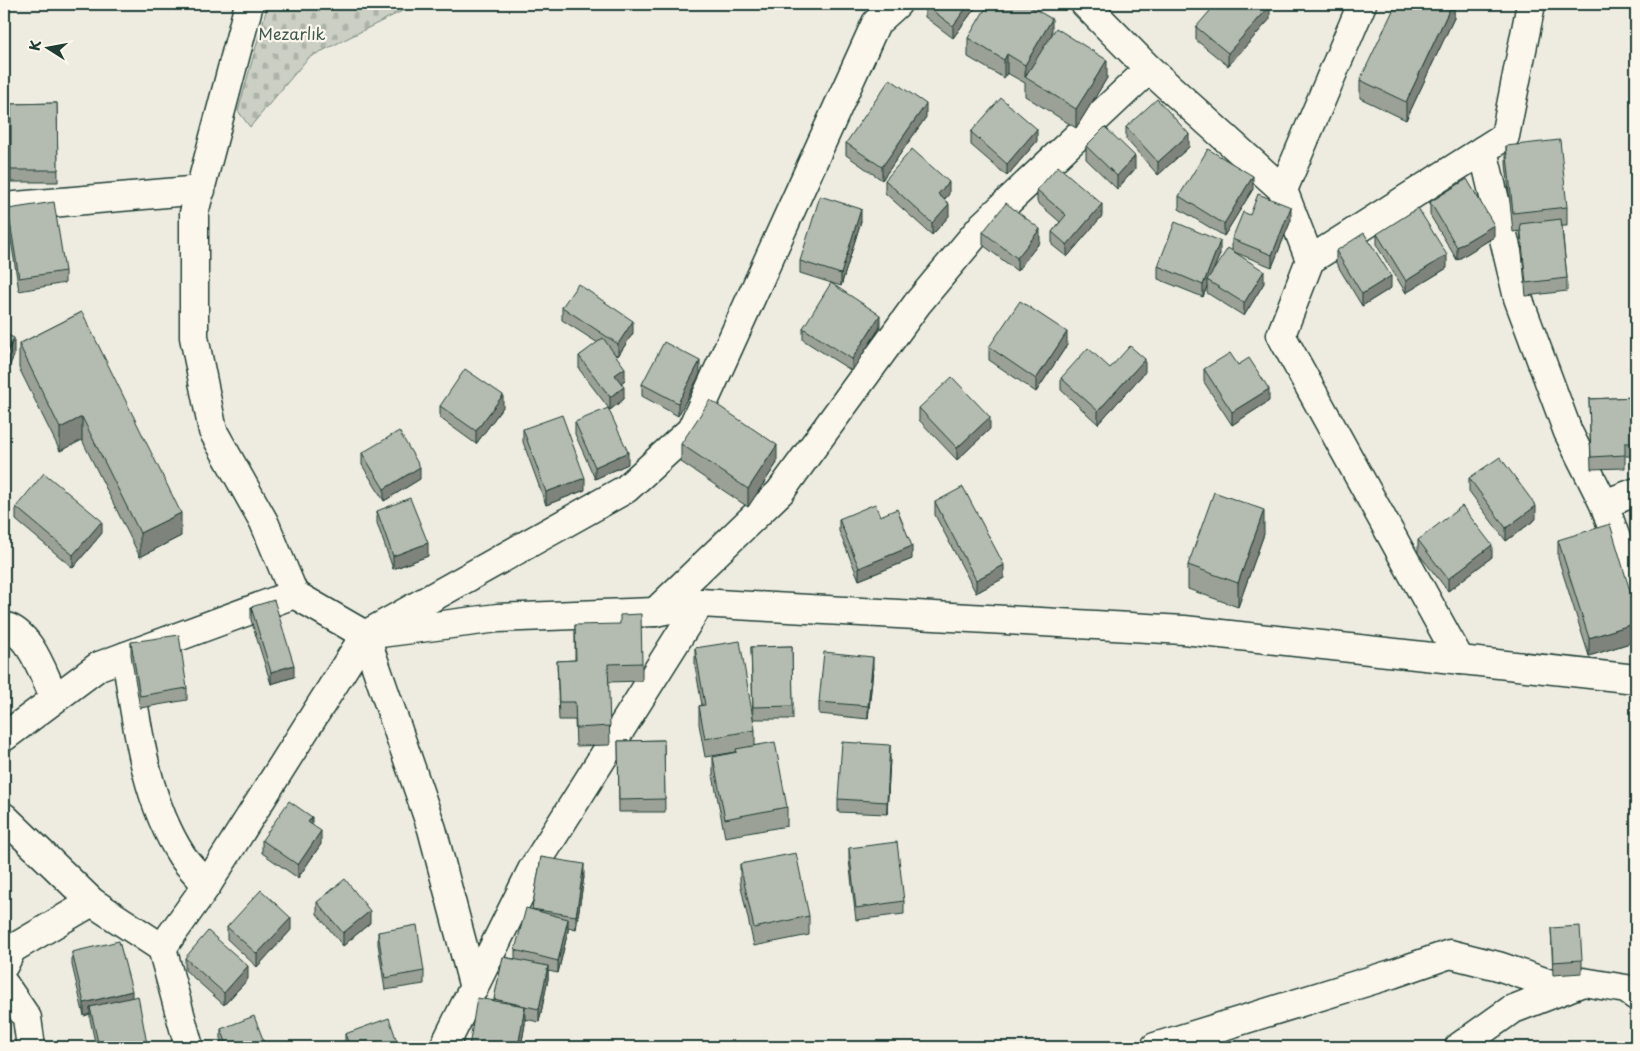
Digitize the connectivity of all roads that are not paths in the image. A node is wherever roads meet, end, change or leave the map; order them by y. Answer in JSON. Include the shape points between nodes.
{"nodes":[{"id":1,"x":249,"y":4,"type":"edge"},
{"id":2,"x":897,"y":4,"type":"edge"},
{"id":3,"x":1085,"y":4,"type":"edge"},
{"id":4,"x":1362,"y":4,"type":"edge"},
{"id":5,"x":1531,"y":4,"type":"edge"},
{"id":6,"x":1149,"y":70,"type":"junction"},
{"id":7,"x":1483,"y":150,"type":"junction"},
{"id":8,"x":201,"y":190,"type":"junction"},
{"id":9,"x":1282,"y":190,"type":"junction"},
{"id":10,"x":4,"y":206,"type":"edge"},
{"id":11,"x":1310,"y":260,"type":"junction"},
{"id":12,"x":1636,"y":492,"type":"edge"},
{"id":13,"x":1604,"y":504,"type":"junction"},
{"id":14,"x":294,"y":594,"type":"junction"},
{"id":15,"x":1636,"y":596,"type":"edge"},
{"id":16,"x":700,"y":603,"type":"junction"},
{"id":17,"x":655,"y":612,"type":"junction"},
{"id":18,"x":4,"y":626,"type":"edge"},
{"id":19,"x":365,"y":635,"type":"junction"},
{"id":20,"x":126,"y":656,"type":"junction"},
{"id":21,"x":1460,"y":660,"type":"junction"},
{"id":22,"x":1636,"y":679,"type":"edge"},
{"id":23,"x":55,"y":698,"type":"junction"},
{"id":24,"x":4,"y":737,"type":"edge"},
{"id":25,"x":4,"y":817,"type":"edge"},
{"id":26,"x":207,"y":885,"type":"junction"},
{"id":27,"x":92,"y":902,"type":"junction"},
{"id":28,"x":162,"y":948,"type":"junction"},
{"id":29,"x":4,"y":965,"type":"edge"},
{"id":30,"x":4,"y":984,"type":"edge"},
{"id":31,"x":474,"y":988,"type":"junction"},
{"id":32,"x":1565,"y":989,"type":"junction"},
{"id":33,"x":1636,"y":996,"type":"edge"},
{"id":34,"x":31,"y":1047,"type":"edge"},
{"id":35,"x":189,"y":1047,"type":"edge"},
{"id":36,"x":444,"y":1047,"type":"edge"},
{"id":37,"x":1155,"y":1047,"type":"edge"},
{"id":38,"x":1458,"y":1047,"type":"edge"}],
"edges":[{"from":1,"to":8,"type":"street"},
{"from":2,"to":19,"type":"street","via":[[876,23],[691,430],[626,489]]},
{"from":3,"to":6,"type":"street"},
{"from":4,"to":9,"type":"street"},
{"from":5,"to":7,"type":"street","via":[[1505,136]]},
{"from":6,"to":9,"type":"street"},
{"from":6,"to":17,"type":"street","via":[[983,225],[917,304],[780,492]]},
{"from":7,"to":11,"type":"street"},
{"from":7,"to":13,"type":"street","via":[[1518,298],[1568,432]]},
{"from":8,"to":10,"type":"street"},
{"from":8,"to":14,"type":"street","via":[[194,213],[194,337],[213,431],[264,522]]},
{"from":9,"to":11,"type":"street"},
{"from":11,"to":21,"type":"street","via":[[1281,335]]},
{"from":12,"to":13,"type":"street"},
{"from":13,"to":15,"type":"street"},
{"from":14,"to":19,"type":"street"},
{"from":14,"to":20,"type":"street"},
{"from":16,"to":17,"type":"street"},
{"from":16,"to":21,"type":"street","via":[[1184,630]]},
{"from":16,"to":31,"type":"street","via":[[532,870]]},
{"from":17,"to":19,"type":"street","via":[[498,618]]},
{"from":18,"to":23,"type":"street","via":[[28,644]]},
{"from":19,"to":26,"type":"street"},
{"from":19,"to":31,"type":"street","via":[[432,829]]},
{"from":20,"to":23,"type":"street","via":[[99,666]]},
{"from":20,"to":26,"type":"street","via":[[141,754],[161,814],[182,856]]},
{"from":21,"to":22,"type":"street"},
{"from":23,"to":24,"type":"street"},
{"from":25,"to":27,"type":"street"},
{"from":26,"to":28,"type":"street"},
{"from":27,"to":28,"type":"street"},
{"from":27,"to":29,"type":"street","via":[[12,949]]},
{"from":28,"to":35,"type":"street"},
{"from":30,"to":34,"type":"street","via":[[27,1018]]},
{"from":31,"to":36,"type":"street"},
{"from":32,"to":33,"type":"street","via":[[1583,982],[1626,989]]},
{"from":32,"to":37,"type":"street","via":[[1450,954]]},
{"from":32,"to":38,"type":"street","via":[[1511,1010]]}]}
